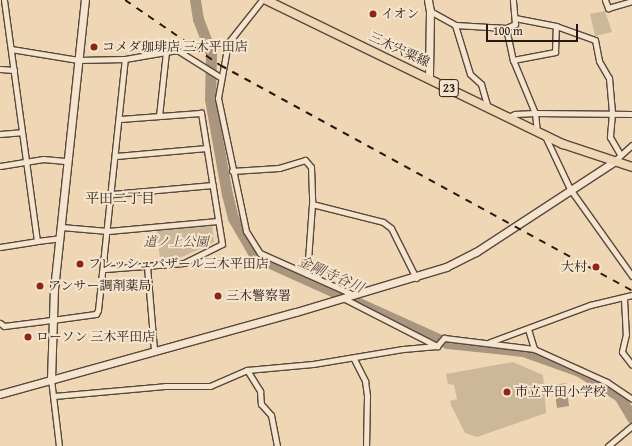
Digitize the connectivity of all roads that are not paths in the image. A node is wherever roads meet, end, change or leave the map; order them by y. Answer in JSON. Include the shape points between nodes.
{"nodes":[{"id":1,"x":4,"y":0,"type":"edge"},
{"id":2,"x":85,"y":0,"type":"edge"},
{"id":3,"x":262,"y":0,"type":"edge"},
{"id":4,"x":266,"y":0,"type":"edge"},
{"id":5,"x":428,"y":0,"type":"edge"},
{"id":6,"x":513,"y":0,"type":"edge"},
{"id":7,"x":605,"y":0,"type":"edge"},
{"id":8,"x":632,"y":1,"type":"edge"},
{"id":9,"x":430,"y":11,"type":"junction"},
{"id":10,"x":515,"y":18,"type":"junction"},
{"id":11,"x":455,"y":25,"type":"junction"},
{"id":12,"x":556,"y":26,"type":"junction"},
{"id":13,"x":506,"y":28,"type":"junction"},
{"id":14,"x":11,"y":49,"type":"junction"},
{"id":15,"x":166,"y":52,"type":"junction"},
{"id":16,"x":125,"y":59,"type":"junction"},
{"id":17,"x":78,"y":60,"type":"junction"},
{"id":18,"x":513,"y":60,"type":"junction"},
{"id":19,"x":0,"y":69,"type":"edge"},
{"id":20,"x":14,"y":70,"type":"junction"},
{"id":21,"x":220,"y":77,"type":"junction"},
{"id":22,"x":428,"y":78,"type":"junction"},
{"id":23,"x":488,"y":108,"type":"junction"},
{"id":24,"x":535,"y":113,"type":"junction"},
{"id":25,"x":612,"y":113,"type":"junction"},
{"id":26,"x":632,"y":114,"type":"edge"},
{"id":27,"x":159,"y":116,"type":"junction"},
{"id":28,"x":508,"y":118,"type":"junction"},
{"id":29,"x":119,"y":120,"type":"junction"},
{"id":30,"x":21,"y":132,"type":"junction"},
{"id":31,"x":0,"y":134,"type":"edge"},
{"id":32,"x":541,"y":134,"type":"junction"},
{"id":33,"x":632,"y":145,"type":"edge"},
{"id":34,"x":207,"y":148,"type":"junction"},
{"id":35,"x":620,"y":154,"type":"junction"},
{"id":36,"x":116,"y":156,"type":"junction"},
{"id":37,"x":25,"y":161,"type":"junction"},
{"id":38,"x":68,"y":161,"type":"junction"},
{"id":39,"x":612,"y":163,"type":"junction"},
{"id":40,"x":0,"y":166,"type":"edge"},
{"id":41,"x":632,"y":168,"type":"edge"},
{"id":42,"x":232,"y":171,"type":"junction"},
{"id":43,"x":213,"y":185,"type":"junction"},
{"id":44,"x":570,"y":189,"type":"junction"},
{"id":45,"x":112,"y":194,"type":"junction"},
{"id":46,"x":312,"y":204,"type":"junction"},
{"id":47,"x":218,"y":221,"type":"junction"},
{"id":48,"x":61,"y":227,"type":"junction"},
{"id":49,"x":108,"y":231,"type":"junction"},
{"id":50,"x":60,"y":238,"type":"junction"},
{"id":51,"x":37,"y":241,"type":"junction"},
{"id":52,"x":0,"y":247,"type":"edge"},
{"id":53,"x":147,"y":266,"type":"junction"},
{"id":54,"x":105,"y":269,"type":"junction"},
{"id":55,"x":307,"y":274,"type":"junction"},
{"id":56,"x":632,"y":276,"type":"edge"},
{"id":57,"x":416,"y":278,"type":"junction"},
{"id":58,"x":354,"y":295,"type":"junction"},
{"id":59,"x":632,"y":295,"type":"edge"},
{"id":60,"x":343,"y":298,"type":"junction"},
{"id":61,"x":624,"y":299,"type":"junction"},
{"id":62,"x":52,"y":320,"type":"junction"},
{"id":63,"x":0,"y":323,"type":"edge"},
{"id":64,"x":528,"y":328,"type":"junction"},
{"id":65,"x":632,"y":336,"type":"edge"},
{"id":66,"x":624,"y":340,"type":"junction"},
{"id":67,"x":489,"y":343,"type":"junction"},
{"id":68,"x":437,"y":346,"type":"junction"},
{"id":69,"x":534,"y":349,"type":"junction"},
{"id":70,"x":154,"y":350,"type":"junction"},
{"id":71,"x":354,"y":359,"type":"junction"},
{"id":72,"x":632,"y":365,"type":"edge"},
{"id":73,"x":247,"y":370,"type":"junction"},
{"id":74,"x":51,"y":379,"type":"junction"},
{"id":75,"x":0,"y":394,"type":"edge"},
{"id":76,"x":54,"y":396,"type":"junction"},
{"id":77,"x":632,"y":399,"type":"edge"},
{"id":78,"x":632,"y":426,"type":"edge"},
{"id":79,"x":59,"y":446,"type":"edge"},
{"id":80,"x":277,"y":446,"type":"edge"},
{"id":81,"x":366,"y":446,"type":"edge"},
{"id":82,"x":608,"y":446,"type":"edge"}],
"edges":[{"from":1,"to":14,"type":"street"},
{"from":2,"to":17,"type":"street"},
{"from":3,"to":21,"type":"street","via":[[228,43]]},
{"from":4,"to":22,"type":"main road","name":"三木宍粟線","number":"23"},
{"from":5,"to":9,"type":"street"},
{"from":6,"to":10,"type":"street"},
{"from":7,"to":8,"type":"street","via":[[608,8]]},
{"from":9,"to":11,"type":"street"},
{"from":9,"to":22,"type":"street"},
{"from":10,"to":12,"type":"street"},
{"from":10,"to":13,"type":"street","via":[[515,24]]},
{"from":11,"to":13,"type":"street"},
{"from":11,"to":23,"type":"street","via":[[470,74],[481,84]]},
{"from":12,"to":18,"type":"street","via":[[555,52]]},
{"from":12,"to":25,"type":"street","via":[[595,40],[599,61],[609,78]]},
{"from":13,"to":18,"type":"street"},
{"from":14,"to":17,"type":"street"},
{"from":14,"to":20,"type":"street"},
{"from":15,"to":16,"type":"street"},
{"from":15,"to":21,"type":"street","via":[[177,50]]},
{"from":15,"to":27,"type":"street"},
{"from":16,"to":17,"type":"street"},
{"from":16,"to":29,"type":"street"},
{"from":17,"to":38,"type":"street"},
{"from":18,"to":24,"type":"street"},
{"from":19,"to":20,"type":"street"},
{"from":20,"to":30,"type":"street"},
{"from":21,"to":42,"type":"street","via":[[218,98]]},
{"from":22,"to":23,"type":"main road","name":"三木宍粟線","number":"23"},
{"from":23,"to":28,"type":"main road","name":"三木宍粟線","number":"23"},
{"from":24,"to":25,"type":"street"},
{"from":24,"to":28,"type":"street","via":[[516,114]]},
{"from":24,"to":32,"type":"street"},
{"from":25,"to":26,"type":"street"},
{"from":25,"to":35,"type":"street","via":[[610,137]]},
{"from":27,"to":29,"type":"street"},
{"from":27,"to":34,"type":"street","via":[[201,113]]},
{"from":28,"to":32,"type":"main road","name":"三木宍粟線","number":"23"},
{"from":29,"to":36,"type":"street"},
{"from":30,"to":31,"type":"street"},
{"from":30,"to":37,"type":"street"},
{"from":32,"to":39,"type":"main road","name":"三木宍粟線","number":"23"},
{"from":32,"to":44,"type":"street"},
{"from":33,"to":35,"type":"street"},
{"from":34,"to":36,"type":"street"},
{"from":34,"to":43,"type":"street"},
{"from":35,"to":39,"type":"street"},
{"from":36,"to":45,"type":"street"},
{"from":37,"to":38,"type":"street"},
{"from":37,"to":40,"type":"street"},
{"from":37,"to":51,"type":"street"},
{"from":38,"to":48,"type":"street"},
{"from":39,"to":41,"type":"main road","name":"三木宍粟線","number":"23"},
{"from":39,"to":44,"type":"street"},
{"from":42,"to":46,"type":"street","via":[[279,168],[305,160],[311,167]]},
{"from":42,"to":55,"type":"street","via":[[246,231],[260,253]]},
{"from":43,"to":45,"type":"street"},
{"from":43,"to":47,"type":"street"},
{"from":44,"to":56,"type":"street"},
{"from":44,"to":57,"type":"street","via":[[476,252]]},
{"from":45,"to":49,"type":"street"},
{"from":46,"to":55,"type":"street"},
{"from":46,"to":57,"type":"street","via":[[383,222],[391,228]]},
{"from":47,"to":49,"type":"street"},
{"from":47,"to":53,"type":"street","via":[[222,244],[184,263]]},
{"from":48,"to":49,"type":"street"},
{"from":48,"to":50,"type":"street"},
{"from":49,"to":54,"type":"street"},
{"from":50,"to":51,"type":"street"},
{"from":50,"to":62,"type":"street"},
{"from":51,"to":52,"type":"street"},
{"from":53,"to":54,"type":"street"},
{"from":53,"to":70,"type":"street"},
{"from":54,"to":62,"type":"street","via":[[96,314]]},
{"from":55,"to":58,"type":"street"},
{"from":57,"to":58,"type":"street"},
{"from":58,"to":60,"type":"street"},
{"from":59,"to":61,"type":"street"},
{"from":60,"to":68,"type":"street"},
{"from":60,"to":70,"type":"street"},
{"from":61,"to":64,"type":"street","via":[[590,306]]},
{"from":61,"to":66,"type":"street"},
{"from":62,"to":63,"type":"street","via":[[4,326]]},
{"from":62,"to":74,"type":"street"},
{"from":64,"to":67,"type":"street"},
{"from":64,"to":69,"type":"street"},
{"from":65,"to":66,"type":"street"},
{"from":66,"to":72,"type":"street","via":[[622,352]]},
{"from":67,"to":68,"type":"street","via":[[444,338]]},
{"from":67,"to":69,"type":"street"},
{"from":68,"to":71,"type":"street","via":[[403,349]]},
{"from":69,"to":77,"type":"street","via":[[601,379]]},
{"from":70,"to":74,"type":"street"},
{"from":71,"to":73,"type":"street"},
{"from":71,"to":81,"type":"street","via":[[365,381]]},
{"from":73,"to":76,"type":"street","via":[[210,386],[165,386]]},
{"from":73,"to":80,"type":"street","via":[[260,391],[261,404],[270,415]]},
{"from":74,"to":75,"type":"street"},
{"from":74,"to":76,"type":"street"},
{"from":76,"to":79,"type":"street"},
{"from":78,"to":82,"type":"street"}]}
